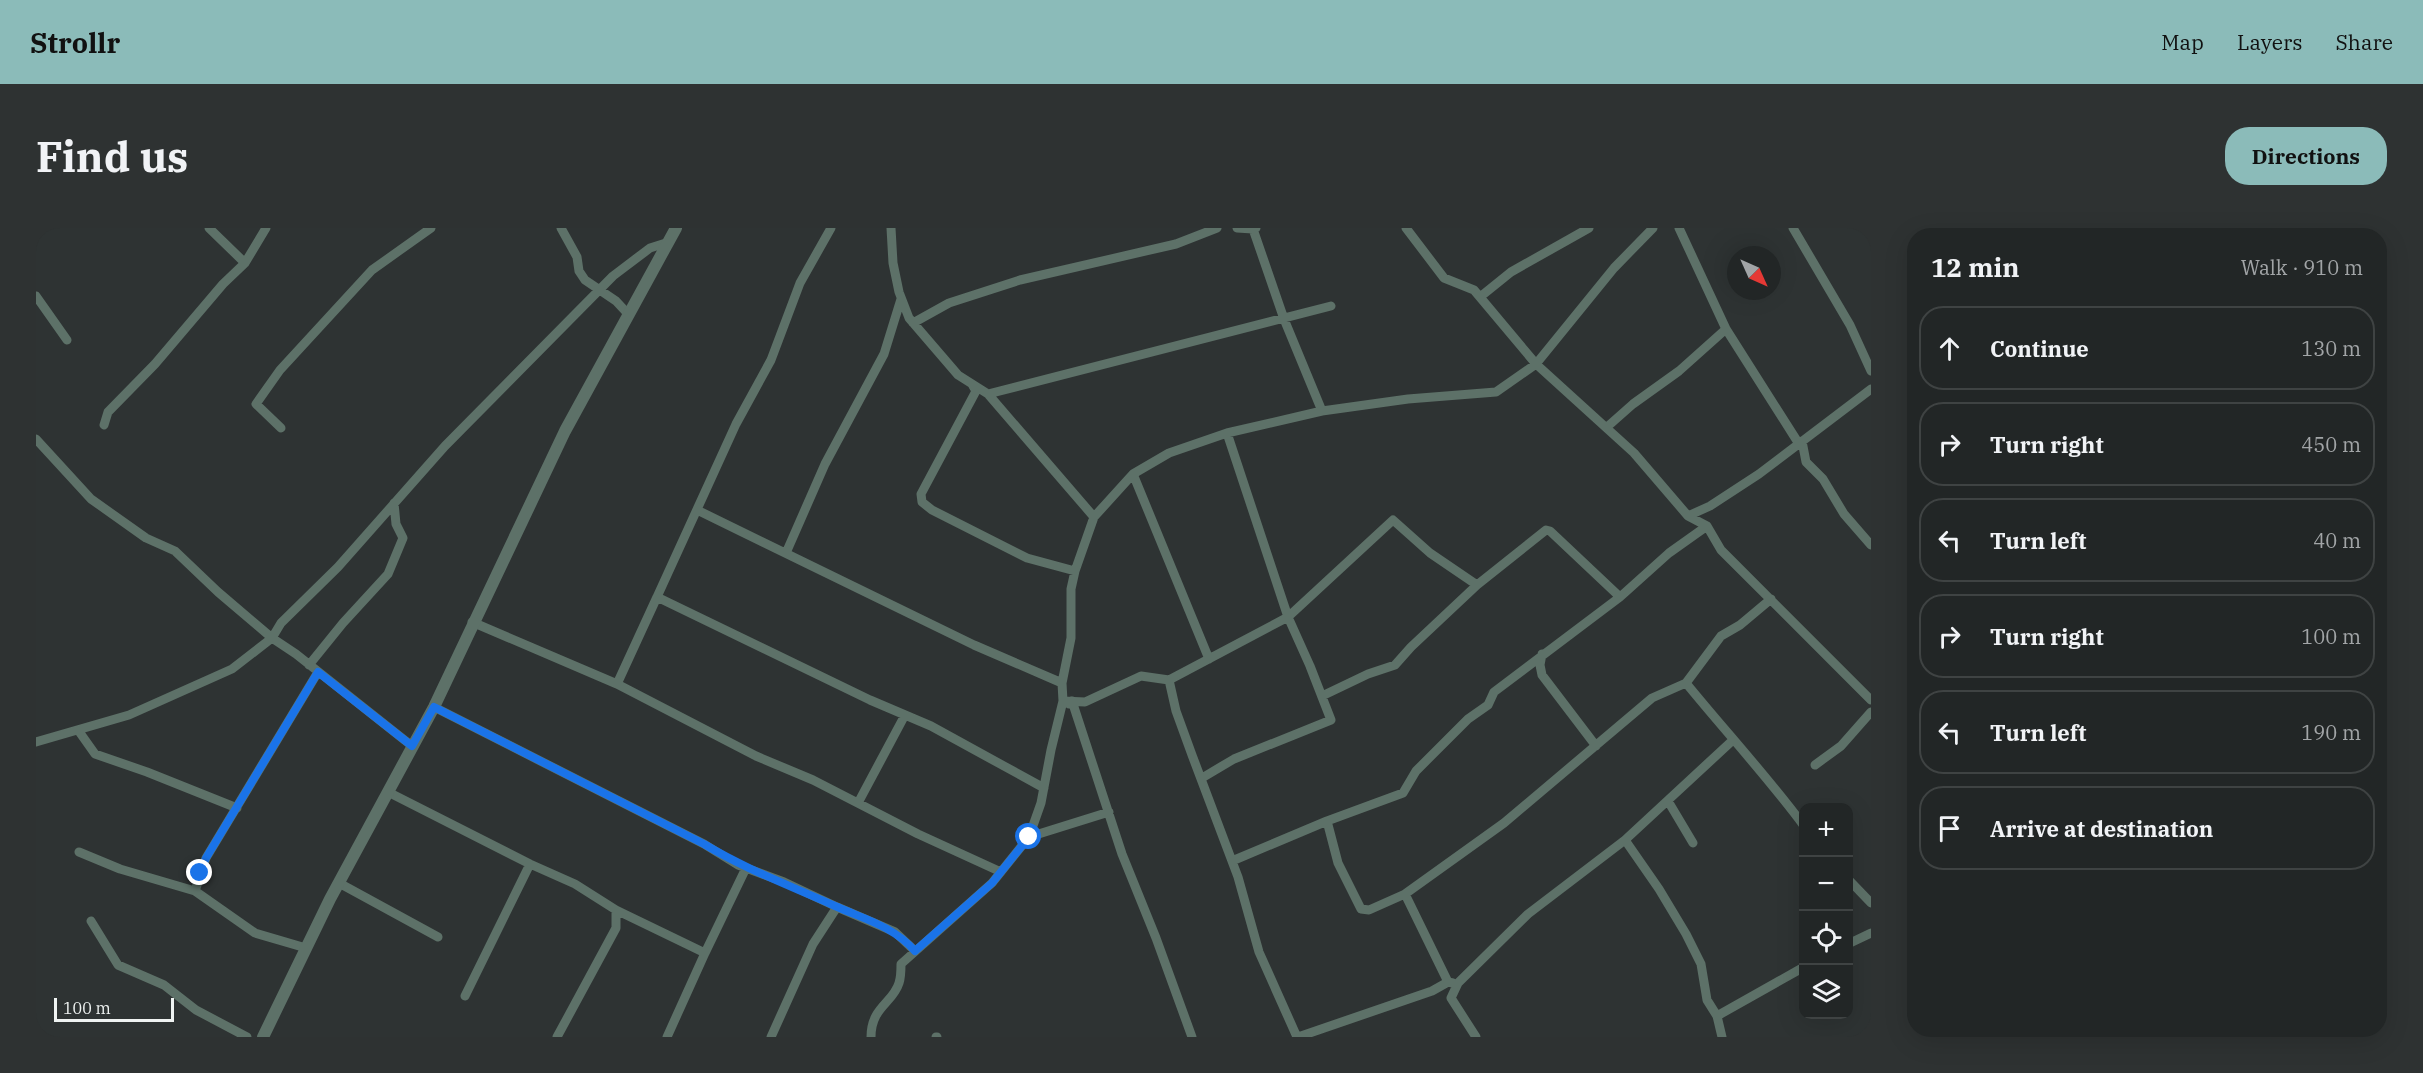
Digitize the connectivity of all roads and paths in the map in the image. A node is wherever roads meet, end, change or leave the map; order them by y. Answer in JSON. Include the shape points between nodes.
{"nodes":[{"id":1,"x":209,"y":228,"type":"edge"},
{"id":2,"x":266,"y":228,"type":"edge"},
{"id":3,"x":431,"y":228,"type":"edge"},
{"id":4,"x":561,"y":228,"type":"edge"},
{"id":5,"x":676,"y":228,"type":"edge"},
{"id":6,"x":831,"y":228,"type":"edge"},
{"id":7,"x":891,"y":228,"type":"edge"},
{"id":8,"x":1217,"y":228,"type":"edge"},
{"id":9,"x":1237,"y":228,"type":"edge"},
{"id":10,"x":1406,"y":228,"type":"edge"},
{"id":11,"x":1653,"y":228,"type":"edge"},
{"id":12,"x":1679,"y":228,"type":"edge"},
{"id":13,"x":1793,"y":228,"type":"edge"},
{"id":14,"x":1255,"y":229,"type":"edge"},
{"id":15,"x":1586,"y":229,"type":"edge"},
{"id":16,"x":669,"y":242,"type":"junction"},
{"id":17,"x":245,"y":263,"type":"junction"},
{"id":18,"x":598,"y":291,"type":"junction"},
{"id":19,"x":36,"y":296,"type":"edge"},
{"id":20,"x":1480,"y":297,"type":"junction"},
{"id":21,"x":902,"y":299,"type":"junction"},
{"id":22,"x":1331,"y":306,"type":"dead end"},
{"id":23,"x":629,"y":315,"type":"junction"},
{"id":24,"x":1284,"y":319,"type":"junction"},
{"id":25,"x":913,"y":323,"type":"junction"},
{"id":26,"x":1726,"y":329,"type":"junction"},
{"id":27,"x":67,"y":340,"type":"dead end"},
{"id":28,"x":1536,"y":364,"type":"junction"},
{"id":29,"x":1871,"y":371,"type":"edge"},
{"id":30,"x":973,"y":386,"type":"junction"},
{"id":31,"x":1871,"y":389,"type":"edge"},
{"id":32,"x":988,"y":394,"type":"junction"},
{"id":33,"x":1322,"y":411,"type":"junction"},
{"id":34,"x":104,"y":425,"type":"dead end"},
{"id":35,"x":1607,"y":427,"type":"junction"},
{"id":36,"x":281,"y":428,"type":"dead end"},
{"id":37,"x":1227,"y":433,"type":"junction"},
{"id":38,"x":36,"y":439,"type":"edge"},
{"id":39,"x":1800,"y":442,"type":"junction"},
{"id":40,"x":1133,"y":474,"type":"junction"},
{"id":41,"x":394,"y":503,"type":"junction"},
{"id":42,"x":697,"y":510,"type":"junction"},
{"id":43,"x":1688,"y":516,"type":"junction"},
{"id":44,"x":1094,"y":517,"type":"junction"},
{"id":45,"x":1707,"y":526,"type":"junction"},
{"id":46,"x":1871,"y":545,"type":"edge"},
{"id":47,"x":786,"y":553,"type":"junction"},
{"id":48,"x":1075,"y":571,"type":"junction"},
{"id":49,"x":1477,"y":585,"type":"junction"},
{"id":50,"x":657,"y":597,"type":"junction"},
{"id":51,"x":1620,"y":597,"type":"junction"},
{"id":52,"x":1771,"y":599,"type":"junction"},
{"id":53,"x":1288,"y":617,"type":"junction"},
{"id":54,"x":472,"y":622,"type":"junction"},
{"id":55,"x":272,"y":639,"type":"junction"},
{"id":56,"x":1542,"y":654,"type":"junction"},
{"id":57,"x":1209,"y":659,"type":"junction"},
{"id":58,"x":309,"y":665,"type":"junction"},
{"id":59,"x":318,"y":672,"type":"junction"},
{"id":60,"x":1169,"y":680,"type":"junction"},
{"id":61,"x":1062,"y":683,"type":"junction"},
{"id":62,"x":1686,"y":683,"type":"junction"},
{"id":63,"x":616,"y":684,"type":"junction"},
{"id":64,"x":1322,"y":696,"type":"junction"},
{"id":65,"x":1871,"y":700,"type":"edge"},
{"id":66,"x":1068,"y":701,"type":"junction"},
{"id":67,"x":434,"y":707,"type":"junction"},
{"id":68,"x":1871,"y":712,"type":"edge"},
{"id":69,"x":905,"y":715,"type":"junction"},
{"id":70,"x":78,"y":730,"type":"junction"},
{"id":71,"x":1732,"y":740,"type":"junction"},
{"id":72,"x":36,"y":741,"type":"edge"},
{"id":73,"x":412,"y":746,"type":"junction"},
{"id":74,"x":1596,"y":746,"type":"junction"},
{"id":75,"x":1815,"y":765,"type":"dead end"},
{"id":76,"x":1202,"y":778,"type":"junction"},
{"id":77,"x":1044,"y":788,"type":"junction"},
{"id":78,"x":388,"y":792,"type":"junction"},
{"id":79,"x":1668,"y":801,"type":"junction"},
{"id":80,"x":858,"y":803,"type":"junction"},
{"id":81,"x":237,"y":808,"type":"junction"},
{"id":82,"x":1109,"y":812,"type":"junction"},
{"id":83,"x":1327,"y":820,"type":"junction"},
{"id":84,"x":1799,"y":820,"type":"edge"},
{"id":85,"x":1029,"y":837,"type":"junction"},
{"id":86,"x":1625,"y":840,"type":"junction"},
{"id":87,"x":1693,"y":843,"type":"dead end"},
{"id":88,"x":79,"y":852,"type":"dead end"},
{"id":89,"x":1232,"y":861,"type":"junction"},
{"id":90,"x":530,"y":864,"type":"junction"},
{"id":91,"x":747,"y":868,"type":"junction"},
{"id":92,"x":1001,"y":872,"type":"junction"},
{"id":93,"x":339,"y":883,"type":"junction"},
{"id":94,"x":1853,"y":884,"type":"edge"},
{"id":95,"x":195,"y":891,"type":"junction"},
{"id":96,"x":1405,"y":894,"type":"junction"},
{"id":97,"x":1871,"y":903,"type":"edge"},
{"id":98,"x":837,"y":907,"type":"junction"},
{"id":99,"x":616,"y":910,"type":"junction"},
{"id":100,"x":91,"y":921,"type":"dead end"},
{"id":101,"x":1871,"y":933,"type":"edge"},
{"id":102,"x":438,"y":937,"type":"dead end"},
{"id":103,"x":1853,"y":942,"type":"edge"},
{"id":104,"x":306,"y":948,"type":"junction"},
{"id":105,"x":915,"y":951,"type":"junction"},
{"id":106,"x":705,"y":953,"type":"junction"},
{"id":107,"x":1799,"y":969,"type":"edge"},
{"id":108,"x":1453,"y":983,"type":"junction"},
{"id":109,"x":465,"y":996,"type":"dead end"},
{"id":110,"x":1717,"y":1016,"type":"junction"},
{"id":111,"x":247,"y":1037,"type":"edge"},
{"id":112,"x":263,"y":1037,"type":"edge"},
{"id":113,"x":557,"y":1037,"type":"edge"},
{"id":114,"x":666,"y":1037,"type":"edge"},
{"id":115,"x":771,"y":1037,"type":"edge"},
{"id":116,"x":871,"y":1037,"type":"edge"},
{"id":117,"x":1192,"y":1037,"type":"edge"},
{"id":118,"x":1298,"y":1037,"type":"edge"},
{"id":119,"x":1476,"y":1037,"type":"edge"},
{"id":120,"x":1722,"y":1037,"type":"edge"}],
"edges":[{"from":1,"to":17,"type":"street"},
{"from":2,"to":17,"type":"street"},
{"from":3,"to":36,"type":"street","via":[[372,270],[280,370],[256,404]]},
{"from":4,"to":18,"type":"street","via":[[577,257],[579,271]]},
{"from":5,"to":16,"type":"street"},
{"from":6,"to":42,"type":"street","via":[[801,283],[771,360],[736,424]]},
{"from":7,"to":21,"type":"street","via":[[893,263]]},
{"from":8,"to":25,"type":"street","via":[[1176,244],[1020,280],[949,303]]},
{"from":9,"to":14,"type":"street"},
{"from":10,"to":20,"type":"street","via":[[1444,278],[1474,290]]},
{"from":11,"to":28,"type":"street","via":[[1614,268]]},
{"from":12,"to":26,"type":"street"},
{"from":13,"to":29,"type":"street","via":[[1850,325]]},
{"from":14,"to":24,"type":"street"},
{"from":15,"to":20,"type":"street","via":[[1511,272]]},
{"from":16,"to":18,"type":"street","via":[[650,248]]},
{"from":16,"to":23,"type":"street"},
{"from":17,"to":34,"type":"street","via":[[108,412]]},
{"from":18,"to":23,"type":"street","via":[[616,301]]},
{"from":18,"to":41,"type":"street"},
{"from":19,"to":27,"type":"street"},
{"from":20,"to":28,"type":"street"},
{"from":21,"to":25,"type":"street"},
{"from":21,"to":47,"type":"street","via":[[884,354],[825,464]]},
{"from":22,"to":24,"type":"street"},
{"from":23,"to":54,"type":"street","via":[[565,431]]},
{"from":24,"to":32,"type":"street"},
{"from":24,"to":33,"type":"street"},
{"from":25,"to":30,"type":"street","via":[[958,375]]},
{"from":26,"to":35,"type":"street"},
{"from":26,"to":39,"type":"street"},
{"from":28,"to":33,"type":"street","via":[[1496,392]]},
{"from":28,"to":35,"type":"street"},
{"from":30,"to":32,"type":"street"},
{"from":30,"to":48,"type":"street","via":[[976,391],[921,494],[922,502],[1027,558]]},
{"from":31,"to":39,"type":"street"},
{"from":32,"to":44,"type":"street"},
{"from":33,"to":37,"type":"street"},
{"from":35,"to":43,"type":"street"},
{"from":37,"to":40,"type":"street","via":[[1169,453]]},
{"from":37,"to":53,"type":"street"},
{"from":38,"to":55,"type":"street","via":[[91,499],[146,538],[175,551]]},
{"from":39,"to":43,"type":"street","via":[[1759,474]]},
{"from":39,"to":46,"type":"street","via":[[1806,462]]},
{"from":40,"to":44,"type":"street"},
{"from":40,"to":57,"type":"street"},
{"from":41,"to":55,"type":"street","via":[[281,624]]},
{"from":41,"to":58,"type":"street","via":[[396,524],[403,538],[388,574]]},
{"from":42,"to":47,"type":"street"},
{"from":42,"to":50,"type":"street"},
{"from":43,"to":45,"type":"street"},
{"from":44,"to":48,"type":"street"},
{"from":45,"to":51,"type":"street","via":[[1669,553]]},
{"from":45,"to":52,"type":"street","via":[[1720,550]]},
{"from":47,"to":61,"type":"street","via":[[974,645]]},
{"from":48,"to":61,"type":"street","via":[[1071,638]]},
{"from":49,"to":51,"type":"street","via":[[1546,530]]},
{"from":49,"to":53,"type":"street","via":[[1430,553],[1393,520]]},
{"from":49,"to":64,"type":"street","via":[[1395,665]]},
{"from":50,"to":63,"type":"street"},
{"from":50,"to":69,"type":"street"},
{"from":51,"to":56,"type":"street"},
{"from":52,"to":62,"type":"street","via":[[1721,636]]},
{"from":52,"to":65,"type":"street"},
{"from":53,"to":57,"type":"street"},
{"from":53,"to":64,"type":"street"},
{"from":54,"to":63,"type":"street"},
{"from":54,"to":67,"type":"street"},
{"from":55,"to":58,"type":"street"},
{"from":55,"to":70,"type":"street","via":[[232,669],[129,715]]},
{"from":56,"to":74,"type":"street","via":[[1542,675]]},
{"from":56,"to":83,"type":"street","via":[[1494,692],[1488,705],[1468,719],[1416,771],[1403,793]]},
{"from":57,"to":60,"type":"street"},
{"from":58,"to":59,"type":"street"},
{"from":59,"to":73,"type":"street"},
{"from":59,"to":81,"type":"street"},
{"from":60,"to":66,"type":"street","via":[[1141,676],[1085,702]]},
{"from":60,"to":76,"type":"street","via":[[1176,711]]},
{"from":61,"to":66,"type":"street"},
{"from":62,"to":71,"type":"street"},
{"from":62,"to":74,"type":"street","via":[[1652,698]]},
{"from":63,"to":80,"type":"street"},
{"from":64,"to":76,"type":"street","via":[[1331,720],[1234,759]]},
{"from":66,"to":77,"type":"street","via":[[1060,714]]},
{"from":66,"to":82,"type":"street"},
{"from":67,"to":73,"type":"street"},
{"from":67,"to":91,"type":"street"},
{"from":68,"to":75,"type":"street","via":[[1841,746]]},
{"from":69,"to":77,"type":"street"},
{"from":69,"to":80,"type":"street"},
{"from":70,"to":72,"type":"street"},
{"from":70,"to":81,"type":"street","via":[[95,754]]},
{"from":71,"to":79,"type":"street"},
{"from":71,"to":84,"type":"street","via":[[1776,788]]},
{"from":73,"to":78,"type":"street"},
{"from":74,"to":96,"type":"street","via":[[1504,823]]},
{"from":76,"to":89,"type":"street"},
{"from":77,"to":85,"type":"street"},
{"from":78,"to":90,"type":"street"},
{"from":78,"to":93,"type":"street"},
{"from":79,"to":86,"type":"street"},
{"from":79,"to":87,"type":"street"},
{"from":80,"to":92,"type":"street"},
{"from":81,"to":95,"type":"street","via":[[206,858]]},
{"from":82,"to":85,"type":"street"},
{"from":82,"to":117,"type":"street"},
{"from":83,"to":89,"type":"street"},
{"from":83,"to":96,"type":"street","via":[[1338,863],[1361,909],[1369,910]]},
{"from":85,"to":92,"type":"street"},
{"from":86,"to":108,"type":"street","via":[[1528,914]]},
{"from":86,"to":110,"type":"street","via":[[1686,934],[1701,964],[1707,1000]]},
{"from":88,"to":95,"type":"street","via":[[120,869]]},
{"from":89,"to":118,"type":"street","via":[[1260,952]]},
{"from":90,"to":99,"type":"street","via":[[575,884]]},
{"from":90,"to":109,"type":"street"},
{"from":91,"to":98,"type":"street"},
{"from":91,"to":106,"type":"street"},
{"from":92,"to":105,"type":"street"},
{"from":93,"to":102,"type":"street"},
{"from":93,"to":104,"type":"street"},
{"from":94,"to":97,"type":"street"},
{"from":95,"to":104,"type":"street","via":[[255,933]]},
{"from":96,"to":108,"type":"street"},
{"from":98,"to":105,"type":"street","via":[[895,932]]},
{"from":98,"to":115,"type":"street","via":[[813,944]]},
{"from":99,"to":106,"type":"street"},
{"from":99,"to":113,"type":"street","via":[[616,928]]},
{"from":100,"to":111,"type":"street","via":[[118,965],[164,985],[196,1010]]},
{"from":101,"to":103,"type":"street"},
{"from":104,"to":112,"type":"street"},
{"from":105,"to":116,"type":"street","via":[[901,964],[899,984],[879,1010]]},
{"from":106,"to":114,"type":"street"},
{"from":107,"to":110,"type":"street"},
{"from":108,"to":118,"type":"street"},
{"from":108,"to":119,"type":"street","via":[[1451,998]]},
{"from":110,"to":120,"type":"street"}]}
